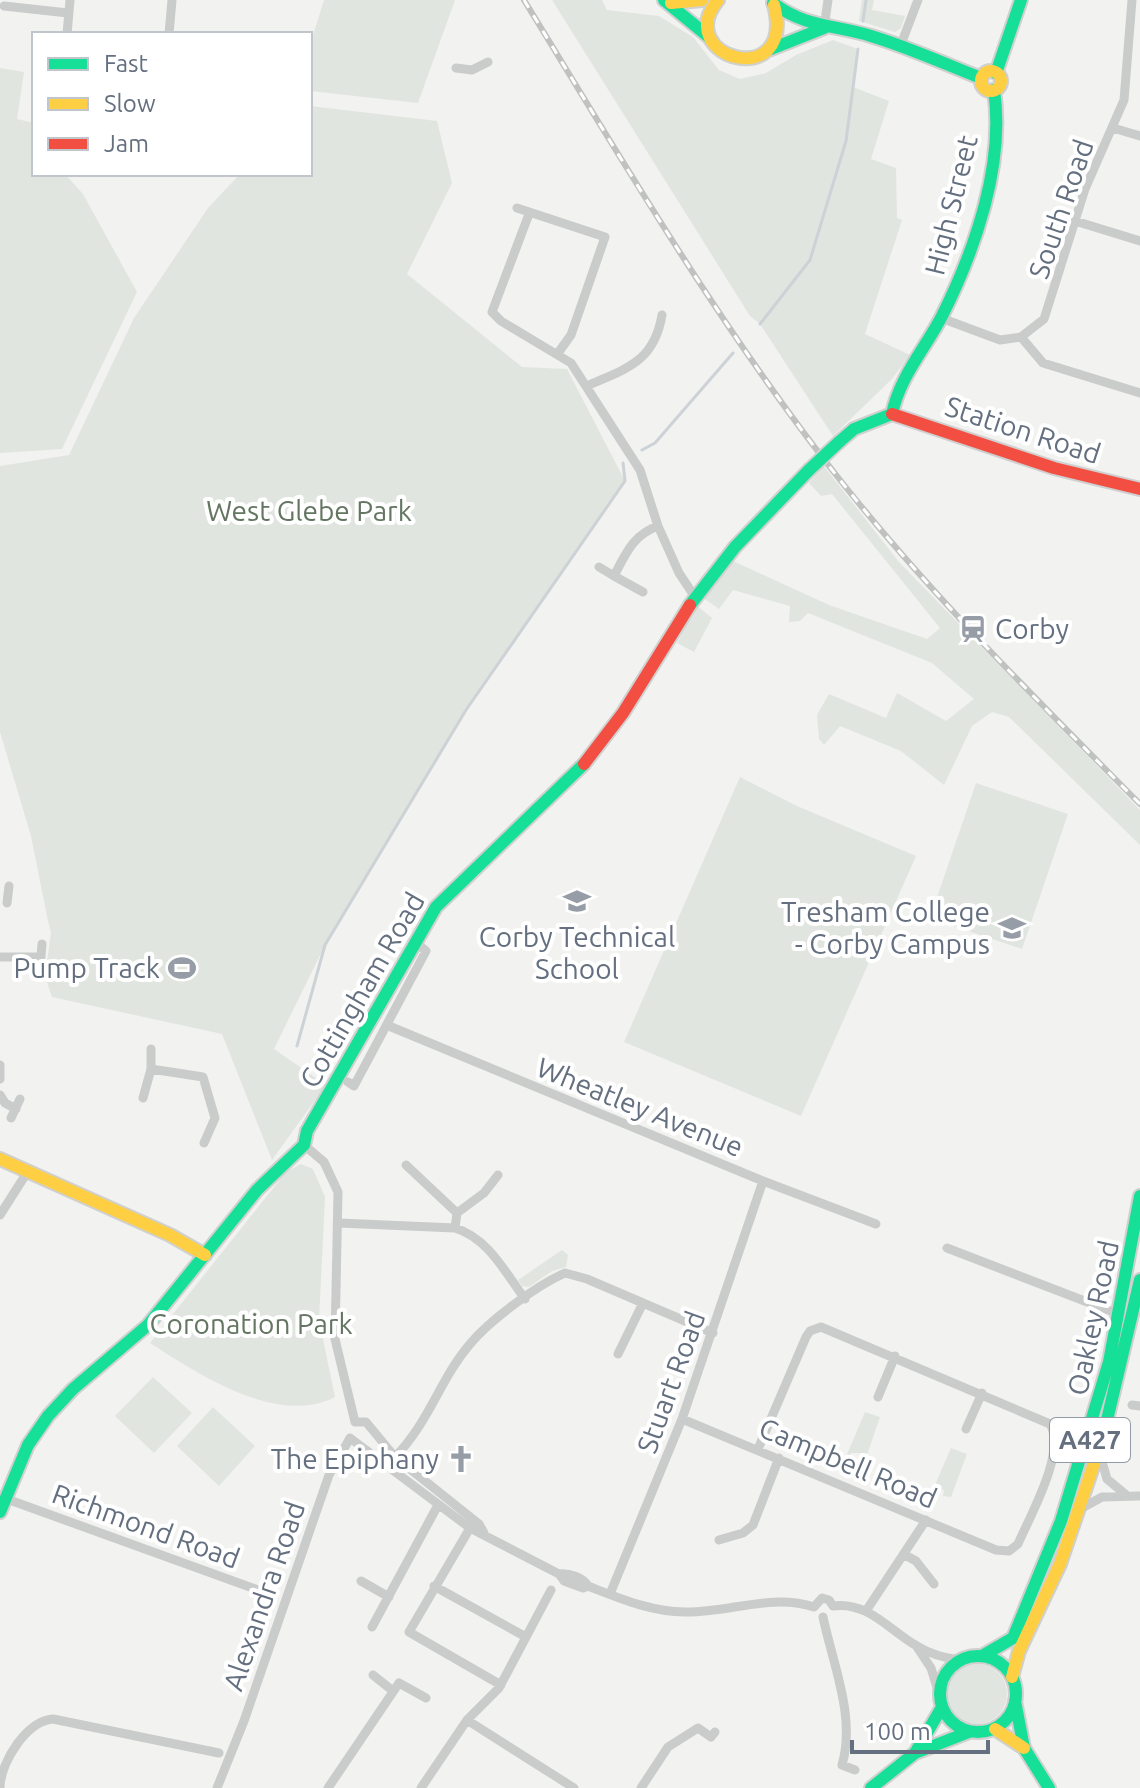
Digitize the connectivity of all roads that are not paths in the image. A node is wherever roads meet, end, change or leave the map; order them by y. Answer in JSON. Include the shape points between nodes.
{"nodes":[{"id":1,"x":70,"y":0,"type":"edge"},
{"id":2,"x":172,"y":0,"type":"edge"},
{"id":3,"x":702,"y":0,"type":"edge"},
{"id":4,"x":718,"y":0,"type":"edge"},
{"id":5,"x":828,"y":0,"type":"edge"},
{"id":6,"x":918,"y":0,"type":"edge"},
{"id":7,"x":1021,"y":0,"type":"edge"},
{"id":8,"x":1132,"y":0,"type":"edge"},
{"id":9,"x":668,"y":1,"type":"edge"},
{"id":10,"x":771,"y":2,"type":"edge"},
{"id":11,"x":4,"y":6,"type":"dead end"},
{"id":12,"x":68,"y":13,"type":"junction"},
{"id":13,"x":824,"y":28,"type":"junction"},
{"id":14,"x":67,"y":32,"type":"edge"},
{"id":15,"x":169,"y":32,"type":"edge"},
{"id":16,"x":709,"y":37,"type":"junction"},
{"id":17,"x":900,"y":47,"type":"junction"},
{"id":18,"x":770,"y":49,"type":"junction"},
{"id":19,"x":488,"y":62,"type":"dead end"},
{"id":20,"x":456,"y":68,"type":"dead end"},
{"id":21,"x":996,"y":73,"type":"junction"},
{"id":22,"x":981,"y":78,"type":"junction"},
{"id":23,"x":994,"y":90,"type":"junction"},
{"id":24,"x":1113,"y":128,"type":"junction"},
{"id":25,"x":1140,"y":136,"type":"edge"},
{"id":26,"x":517,"y":208,"type":"dead end"},
{"id":27,"x":529,"y":214,"type":"junction"},
{"id":28,"x":1075,"y":221,"type":"junction"},
{"id":29,"x":1140,"y":241,"type":"edge"},
{"id":30,"x":662,"y":315,"type":"dead end"},
{"id":31,"x":941,"y":318,"type":"junction"},
{"id":32,"x":1021,"y":337,"type":"junction"},
{"id":33,"x":558,"y":353,"type":"junction"},
{"id":34,"x":587,"y":386,"type":"junction"},
{"id":35,"x":1140,"y":393,"type":"edge"},
{"id":36,"x":892,"y":414,"type":"junction"},
{"id":37,"x":1140,"y":489,"type":"edge"},
{"id":38,"x":658,"y":526,"type":"junction"},
{"id":39,"x":599,"y":567,"type":"dead end"},
{"id":40,"x":614,"y":576,"type":"junction"},
{"id":41,"x":643,"y":592,"type":"dead end"},
{"id":42,"x":695,"y":597,"type":"junction"},
{"id":43,"x":9,"y":886,"type":"dead end"},
{"id":44,"x":8,"y":903,"type":"edge"},
{"id":45,"x":414,"y":941,"type":"junction"},
{"id":46,"x":42,"y":944,"type":"dead end"},
{"id":47,"x":0,"y":957,"type":"edge"},
{"id":48,"x":389,"y":1026,"type":"junction"},
{"id":49,"x":151,"y":1049,"type":"dead end"},
{"id":50,"x":0,"y":1065,"type":"edge"},
{"id":51,"x":151,"y":1069,"type":"junction"},
{"id":52,"x":0,"y":1079,"type":"edge"},
{"id":53,"x":348,"y":1082,"type":"dead end"},
{"id":54,"x":0,"y":1095,"type":"edge"},
{"id":55,"x":143,"y":1098,"type":"dead end"},
{"id":56,"x":16,"y":1108,"type":"dead end"},
{"id":57,"x":204,"y":1143,"type":"dead end"},
{"id":58,"x":304,"y":1145,"type":"junction"},
{"id":59,"x":0,"y":1159,"type":"edge"},
{"id":60,"x":406,"y":1165,"type":"dead end"},
{"id":61,"x":28,"y":1171,"type":"junction"},
{"id":62,"x":498,"y":1175,"type":"dead end"},
{"id":63,"x":763,"y":1181,"type":"junction"},
{"id":64,"x":1140,"y":1196,"type":"edge"},
{"id":65,"x":457,"y":1213,"type":"junction"},
{"id":66,"x":0,"y":1215,"type":"edge"},
{"id":67,"x":339,"y":1223,"type":"junction"},
{"id":68,"x":876,"y":1224,"type":"dead end"},
{"id":69,"x":455,"y":1228,"type":"junction"},
{"id":70,"x":947,"y":1248,"type":"dead end"},
{"id":71,"x":205,"y":1255,"type":"junction"},
{"id":72,"x":1140,"y":1280,"type":"edge"},
{"id":73,"x":525,"y":1299,"type":"junction"},
{"id":74,"x":642,"y":1305,"type":"junction"},
{"id":75,"x":1121,"y":1315,"type":"junction"},
{"id":76,"x":713,"y":1333,"type":"junction"},
{"id":77,"x":618,"y":1354,"type":"dead end"},
{"id":78,"x":895,"y":1356,"type":"junction"},
{"id":79,"x":982,"y":1393,"type":"junction"},
{"id":80,"x":878,"y":1397,"type":"dead end"},
{"id":81,"x":682,"y":1419,"type":"junction"},
{"id":82,"x":355,"y":1422,"type":"junction"},
{"id":83,"x":371,"y":1428,"type":"junction"},
{"id":84,"x":966,"y":1429,"type":"dead end"},
{"id":85,"x":354,"y":1441,"type":"junction"},
{"id":86,"x":758,"y":1449,"type":"junction"},
{"id":87,"x":1100,"y":1453,"type":"junction"},
{"id":88,"x":395,"y":1457,"type":"junction"},
{"id":89,"x":779,"y":1458,"type":"junction"},
{"id":90,"x":1125,"y":1494,"type":"junction"},
{"id":91,"x":1140,"y":1496,"type":"edge"},
{"id":92,"x":4,"y":1498,"type":"junction"},
{"id":93,"x":438,"y":1505,"type":"junction"},
{"id":94,"x":1082,"y":1508,"type":"junction"},
{"id":95,"x":0,"y":1512,"type":"edge"},
{"id":96,"x":926,"y":1520,"type":"junction"},
{"id":97,"x":726,"y":1525,"type":"dead end"},
{"id":98,"x":470,"y":1528,"type":"junction"},
{"id":99,"x":484,"y":1533,"type":"junction"},
{"id":100,"x":905,"y":1555,"type":"junction"},
{"id":101,"x":361,"y":1581,"type":"dead end"},
{"id":102,"x":934,"y":1584,"type":"dead end"},
{"id":103,"x":434,"y":1586,"type":"junction"},
{"id":104,"x":551,"y":1590,"type":"dead end"},
{"id":105,"x":610,"y":1594,"type":"junction"},
{"id":106,"x":272,"y":1595,"type":"dead end"},
{"id":107,"x":389,"y":1597,"type":"junction"},
{"id":108,"x":833,"y":1606,"type":"junction"},
{"id":109,"x":814,"y":1607,"type":"junction"},
{"id":110,"x":866,"y":1611,"type":"junction"},
{"id":111,"x":823,"y":1617,"type":"junction"},
{"id":112,"x":372,"y":1627,"type":"dead end"},
{"id":113,"x":526,"y":1637,"type":"junction"},
{"id":114,"x":916,"y":1646,"type":"junction"},
{"id":115,"x":982,"y":1656,"type":"junction"},
{"id":116,"x":959,"y":1660,"type":"junction"},
{"id":117,"x":373,"y":1675,"type":"dead end"},
{"id":118,"x":1012,"y":1677,"type":"junction"},
{"id":119,"x":501,"y":1685,"type":"junction"},
{"id":120,"x":393,"y":1691,"type":"junction"},
{"id":121,"x":426,"y":1698,"type":"dead end"},
{"id":122,"x":940,"y":1701,"type":"junction"},
{"id":123,"x":1015,"y":1701,"type":"junction"},
{"id":124,"x":467,"y":1720,"type":"junction"},
{"id":125,"x":995,"y":1729,"type":"junction"},
{"id":126,"x":711,"y":1731,"type":"dead end"},
{"id":127,"x":969,"y":1732,"type":"junction"},
{"id":128,"x":1024,"y":1748,"type":"junction"},
{"id":129,"x":206,"y":1750,"type":"junction"},
{"id":130,"x":219,"y":1753,"type":"dead end"},
{"id":131,"x":915,"y":1753,"type":"junction"},
{"id":132,"x":203,"y":1762,"type":"dead end"},
{"id":133,"x":855,"y":1770,"type":"dead end"},
{"id":134,"x":225,"y":1771,"type":"junction"},
{"id":135,"x":0,"y":1787,"type":"edge"},
{"id":136,"x":569,"y":1787,"type":"edge"},
{"id":137,"x":217,"y":1788,"type":"edge"},
{"id":138,"x":224,"y":1788,"type":"edge"},
{"id":139,"x":328,"y":1788,"type":"edge"},
{"id":140,"x":421,"y":1788,"type":"edge"},
{"id":141,"x":641,"y":1788,"type":"edge"},
{"id":142,"x":871,"y":1788,"type":"edge"},
{"id":143,"x":1049,"y":1788,"type":"edge"}],
"edges":[{"from":1,"to":12,"type":"street"},
{"from":2,"to":15,"type":"street"},
{"from":3,"to":9,"type":"main road"},
{"from":4,"to":16,"type":"main road","via":[[707,21]]},
{"from":5,"to":13,"type":"street"},
{"from":6,"to":17,"type":"street"},
{"from":7,"to":21,"type":"main road"},
{"from":8,"to":24,"type":"street","name":"South Road","via":[[1128,78]]},
{"from":9,"to":16,"type":"main road"},
{"from":10,"to":13,"type":"main road","via":[[791,17]]},
{"from":10,"to":18,"type":"main road","via":[[780,27]]},
{"from":11,"to":12,"type":"street"},
{"from":12,"to":14,"type":"street"},
{"from":13,"to":17,"type":"main road","via":[[869,35]]},
{"from":13,"to":18,"type":"main road"},
{"from":16,"to":18,"type":"main road","via":[[736,60]]},
{"from":17,"to":22,"type":"main road"},
{"from":19,"to":20,"type":"street","via":[[472,70]]},
{"from":21,"to":22,"type":"main road"},
{"from":21,"to":23,"type":"main road","via":[[1000,84]]},
{"from":22,"to":23,"type":"main road","via":[[985,89]]},
{"from":23,"to":31,"type":"main road","name":"High Street","via":[[991,165],[967,261]]},
{"from":24,"to":25,"type":"street"},
{"from":24,"to":28,"type":"street","name":"South Road"},
{"from":26,"to":27,"type":"street"},
{"from":27,"to":33,"type":"street","via":[[492,312]]},
{"from":27,"to":33,"type":"street","via":[[605,237],[571,335]]},
{"from":28,"to":29,"type":"street"},
{"from":28,"to":32,"type":"street","name":"South Road","via":[[1048,312]]},
{"from":30,"to":34,"type":"street","via":[[658,340],[644,357]]},
{"from":31,"to":32,"type":"street","via":[[992,339]]},
{"from":31,"to":36,"type":"main road","name":"High Street","via":[[901,384]]},
{"from":32,"to":35,"type":"street","via":[[1043,363]]},
{"from":33,"to":34,"type":"street"},
{"from":34,"to":38,"type":"street","via":[[640,470]]},
{"from":36,"to":37,"type":"main road","name":"Station Road","via":[[1054,468]]},
{"from":36,"to":42,"type":"main road","name":"Cottingham Road","bridge":true,"via":[[854,429],[839,442]]},
{"from":38,"to":40,"type":"street","via":[[632,542]]},
{"from":38,"to":42,"type":"street"},
{"from":39,"to":40,"type":"street"},
{"from":40,"to":41,"type":"street"},
{"from":42,"to":45,"type":"main road","name":"Cottingham Road","via":[[599,748],[536,815],[457,883]]},
{"from":43,"to":44,"type":"street"},
{"from":45,"to":48,"type":"street","via":[[426,951]]},
{"from":45,"to":58,"type":"main road","name":"Cottingham Road","via":[[307,1131]]},
{"from":46,"to":47,"type":"street","via":[[41,962]]},
{"from":48,"to":53,"type":"street","via":[[354,1086]]},
{"from":48,"to":63,"type":"street","name":"Wheatley Avenue"},
{"from":49,"to":51,"type":"street"},
{"from":50,"to":52,"type":"street"},
{"from":51,"to":55,"type":"street"},
{"from":51,"to":57,"type":"street","via":[[203,1077],[215,1118]]},
{"from":54,"to":56,"type":"street"},
{"from":58,"to":67,"type":"street","via":[[317,1153],[332,1175]]},
{"from":58,"to":71,"type":"main road","name":"Cottingham Road","via":[[257,1190]]},
{"from":59,"to":61,"type":"main road"},
{"from":60,"to":65,"type":"street"},
{"from":61,"to":66,"type":"street"},
{"from":61,"to":71,"type":"main road"},
{"from":62,"to":65,"type":"street","via":[[486,1195]]},
{"from":63,"to":68,"type":"street","name":"Wheatley Avenue"},
{"from":63,"to":76,"type":"street","name":"Stuart Road"},
{"from":64,"to":75,"type":"main road","name":"Oakley Road","number":"A427"},
{"from":65,"to":69,"type":"street"},
{"from":67,"to":69,"type":"street"},
{"from":67,"to":82,"type":"street","via":[[335,1339]]},
{"from":69,"to":73,"type":"street","via":[[482,1242]]},
{"from":70,"to":75,"type":"street"},
{"from":71,"to":92,"type":"main road","name":"Cottingham Road","via":[[148,1325],[48,1416]]},
{"from":72,"to":87,"type":"main road","name":"Oakley Road","number":"A427"},
{"from":73,"to":74,"type":"street","via":[[565,1273]]},
{"from":73,"to":88,"type":"street","via":[[469,1345],[418,1434]]},
{"from":74,"to":76,"type":"street"},
{"from":74,"to":77,"type":"street"},
{"from":75,"to":115,"type":"main road","name":"Oakley Road","number":"A427","via":[[1084,1459],[1041,1579],[1013,1638]]},
{"from":76,"to":81,"type":"street","name":"Stuart Road"},
{"from":78,"to":79,"type":"street"},
{"from":78,"to":80,"type":"street"},
{"from":78,"to":86,"type":"street","via":[[827,1327],[810,1331]]},
{"from":79,"to":84,"type":"street"},
{"from":79,"to":96,"type":"street","name":"Campbell Road","via":[[1050,1424],[1056,1439],[1054,1457],[1018,1544],[1009,1551],[996,1550]]},
{"from":81,"to":86,"type":"street","name":"Campbell Road"},
{"from":81,"to":105,"type":"street","name":"Stuart Road"},
{"from":82,"to":83,"type":"street"},
{"from":82,"to":85,"type":"street","via":[[349,1429]]},
{"from":83,"to":85,"type":"street","via":[[369,1439]]},
{"from":83,"to":88,"type":"street"},
{"from":85,"to":93,"type":"street"},
{"from":85,"to":134,"type":"street","name":"Alexandra Road","via":[[329,1475]]},
{"from":86,"to":89,"type":"street","name":"Campbell Road"},
{"from":87,"to":90,"type":"street","via":[[1107,1479]]},
{"from":87,"to":94,"type":"main road","name":"Oakley Road","number":"A427"},
{"from":88,"to":99,"type":"street"},
{"from":89,"to":96,"type":"street","name":"Campbell Road"},
{"from":89,"to":97,"type":"street","via":[[753,1525],[723,1538]]},
{"from":90,"to":91,"type":"street"},
{"from":90,"to":94,"type":"street","via":[[1102,1497]]},
{"from":92,"to":95,"type":"main road","name":"Cottingham Road"},
{"from":92,"to":106,"type":"street","name":"Richmond Road"},
{"from":93,"to":98,"type":"street"},
{"from":93,"to":107,"type":"street"},
{"from":94,"to":118,"type":"main road","name":"Oakley Road","number":"A427"},
{"from":96,"to":100,"type":"street"},
{"from":98,"to":99,"type":"street"},
{"from":98,"to":103,"type":"street"},
{"from":99,"to":105,"type":"street","via":[[573,1585]]},
{"from":100,"to":102,"type":"street"},
{"from":100,"to":110,"type":"street"},
{"from":101,"to":107,"type":"street"},
{"from":103,"to":113,"type":"street"},
{"from":103,"to":119,"type":"street","via":[[409,1632]]},
{"from":104,"to":113,"type":"street"},
{"from":105,"to":109,"type":"street","via":[[664,1611],[788,1600]]},
{"from":107,"to":112,"type":"street"},
{"from":108,"to":109,"type":"street","via":[[822,1598]]},
{"from":108,"to":110,"type":"street"},
{"from":108,"to":111,"type":"street"},
{"from":109,"to":111,"type":"street"},
{"from":110,"to":114,"type":"street"},
{"from":111,"to":133,"type":"street","via":[[847,1719],[842,1765]]},
{"from":113,"to":119,"type":"street"},
{"from":114,"to":116,"type":"street"},
{"from":114,"to":122,"type":"street","via":[[931,1668]]},
{"from":115,"to":116,"type":"main road"},
{"from":115,"to":118,"type":"main road","via":[[995,1659]]},
{"from":116,"to":122,"type":"main road","via":[[948,1670]]},
{"from":117,"to":120,"type":"street"},
{"from":118,"to":123,"type":"main road"},
{"from":119,"to":124,"type":"street"},
{"from":120,"to":121,"type":"street","via":[[399,1683]]},
{"from":120,"to":139,"type":"street"},
{"from":122,"to":127,"type":"main road","via":[[953,1723]]},
{"from":122,"to":131,"type":"main road"},
{"from":123,"to":125,"type":"main road"},
{"from":123,"to":128,"type":"main road"},
{"from":124,"to":136,"type":"street"},
{"from":124,"to":140,"type":"street"},
{"from":125,"to":127,"type":"main road"},
{"from":125,"to":128,"type":"main road"},
{"from":126,"to":141,"type":"street","via":[[698,1728],[668,1747]]},
{"from":127,"to":131,"type":"main road"},
{"from":128,"to":143,"type":"main road"},
{"from":129,"to":130,"type":"street"},
{"from":129,"to":132,"type":"street"},
{"from":129,"to":135,"type":"street","via":[[42,1720],[28,1731],[5,1766]]},
{"from":131,"to":142,"type":"main road"},
{"from":134,"to":137,"type":"street","name":"Alexandra Road"},
{"from":134,"to":138,"type":"street","name":"Alexandra Road"}]}
